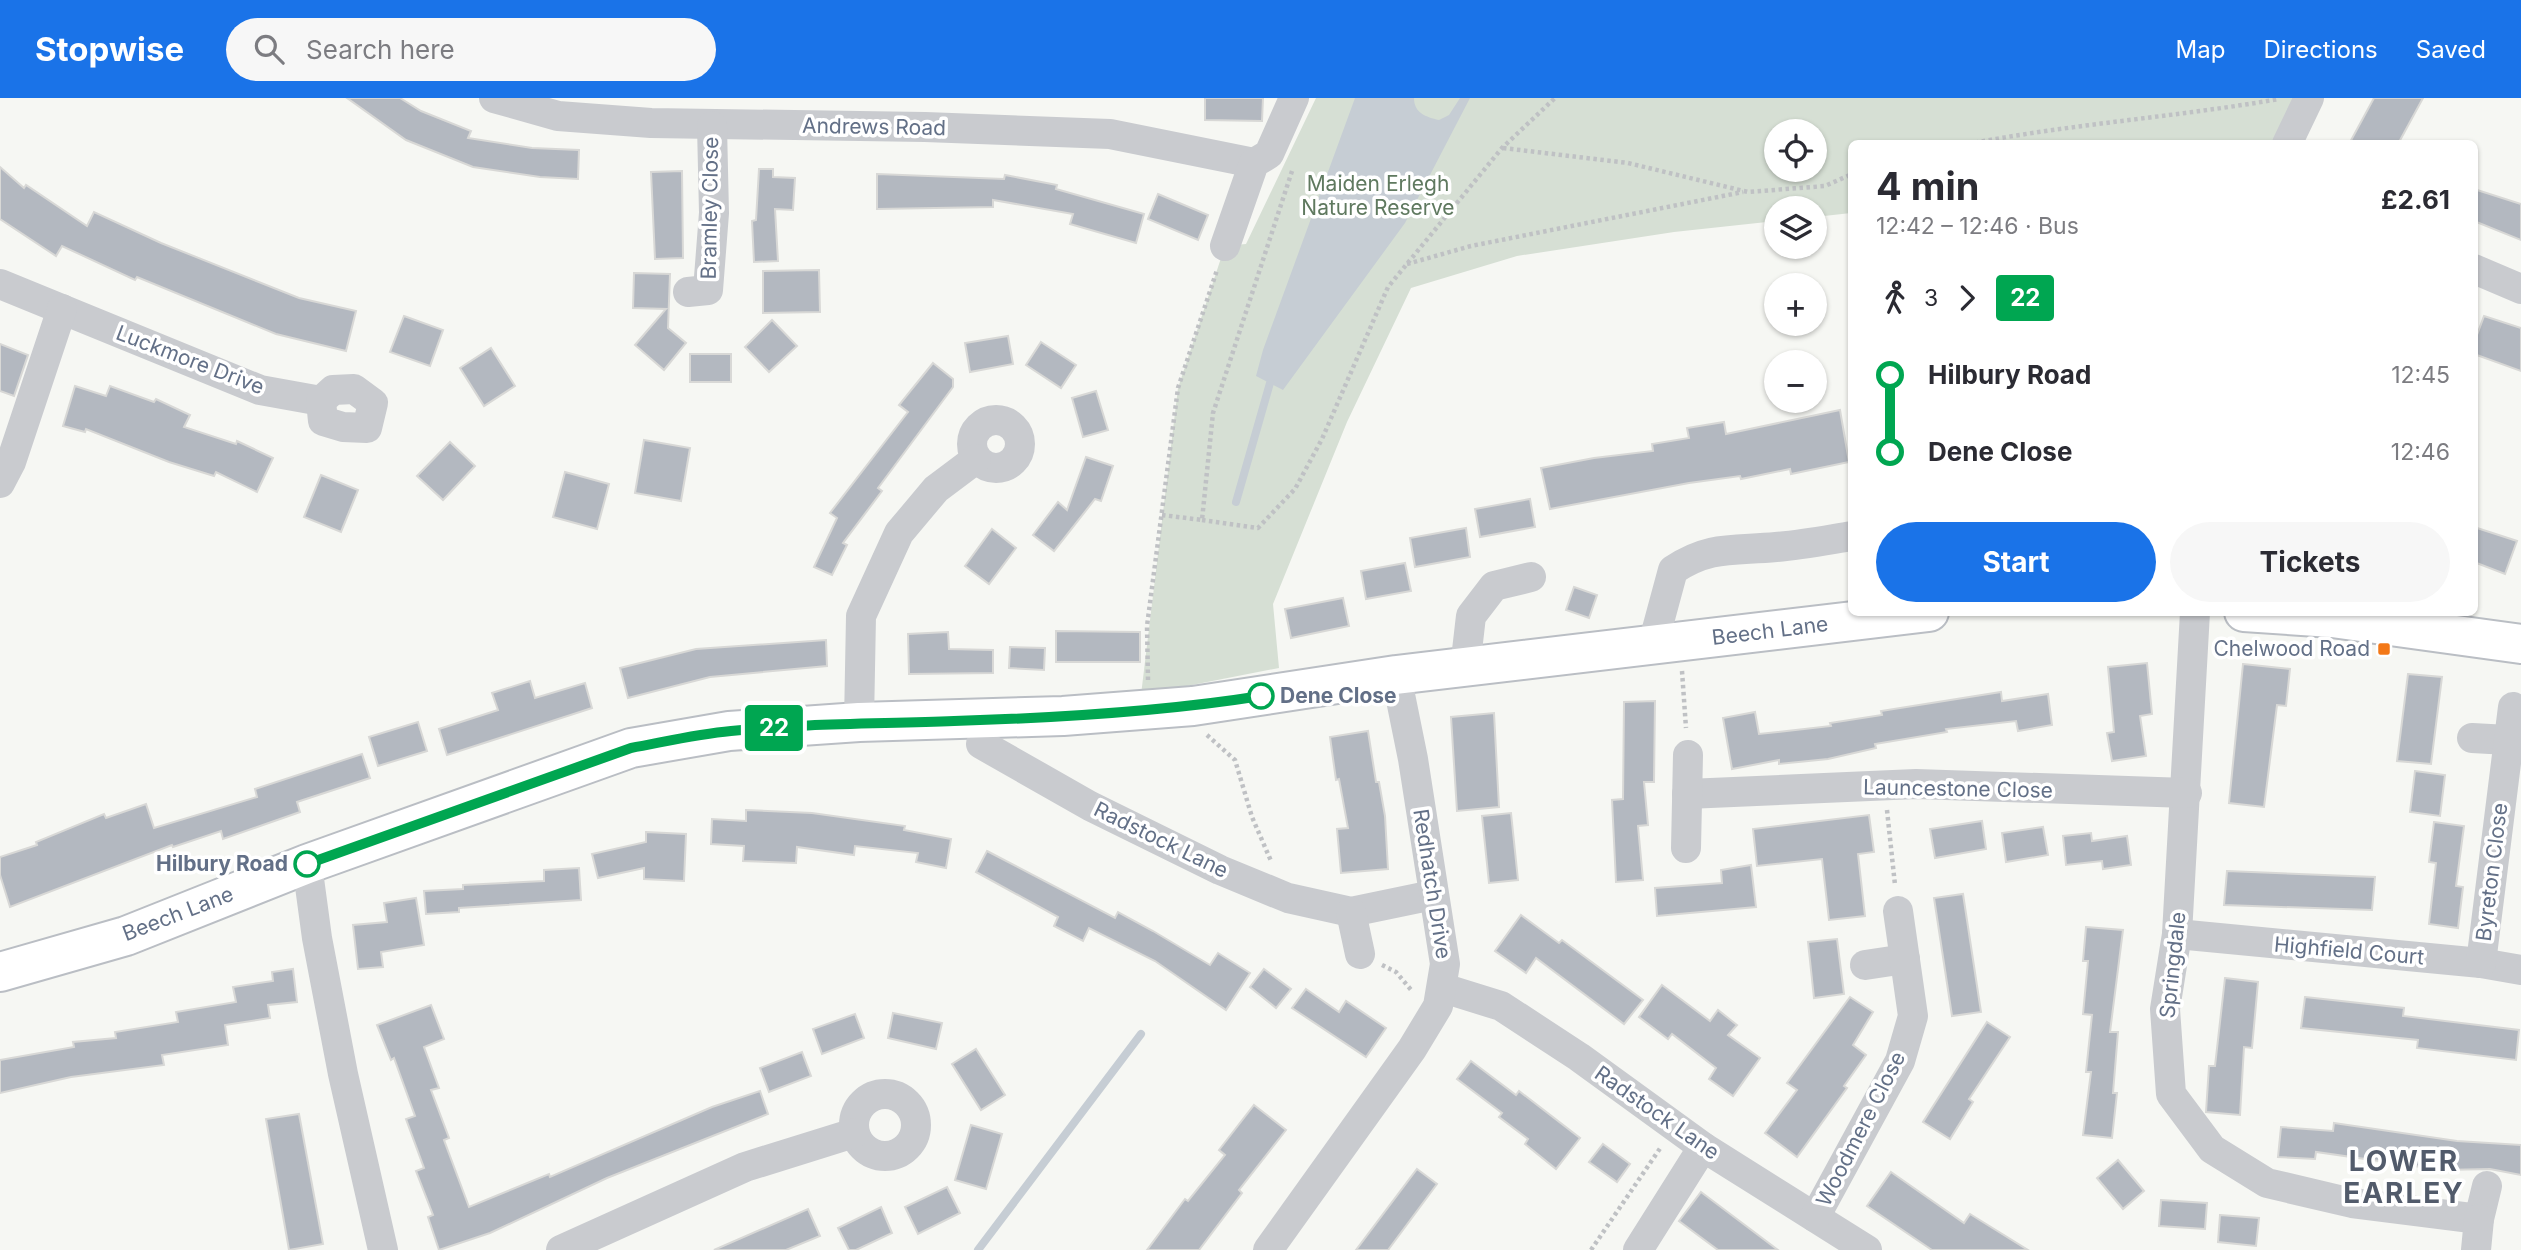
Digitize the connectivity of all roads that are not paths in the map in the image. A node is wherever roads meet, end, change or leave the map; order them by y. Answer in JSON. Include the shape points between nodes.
{"nodes":[{"id":1,"x":494,"y":98,"type":"edge"},
{"id":2,"x":1294,"y":98,"type":"edge"},
{"id":3,"x":2309,"y":98,"type":"edge"},
{"id":4,"x":712,"y":126,"type":"junction"},
{"id":5,"x":2289,"y":140,"type":"edge"},
{"id":6,"x":1254,"y":163,"type":"junction"},
{"id":7,"x":1225,"y":246,"type":"road end"},
{"id":8,"x":2478,"y":271,"type":"edge"},
{"id":9,"x":0,"y":284,"type":"edge"},
{"id":10,"x":2521,"y":289,"type":"edge"},
{"id":11,"x":708,"y":291,"type":"dead end"},
{"id":12,"x":62,"y":309,"type":"junction"},
{"id":13,"x":321,"y":401,"type":"dead end"},
{"id":14,"x":976,"y":459,"type":"dead end"},
{"id":15,"x":0,"y":483,"type":"edge"},
{"id":16,"x":1848,"y":537,"type":"edge"},
{"id":17,"x":1531,"y":577,"type":"dead end"},
{"id":18,"x":1895,"y":616,"type":"edge"},
{"id":19,"x":2195,"y":616,"type":"edge"},
{"id":20,"x":2303,"y":616,"type":"edge"},
{"id":21,"x":1667,"y":643,"type":"junction"},
{"id":22,"x":2521,"y":644,"type":"edge"},
{"id":23,"x":1465,"y":668,"type":"junction"},
{"id":24,"x":1396,"y":675,"type":"junction"},
{"id":25,"x":2513,"y":707,"type":"dead end"},
{"id":26,"x":859,"y":722,"type":"junction"},
{"id":27,"x":2472,"y":738,"type":"dead end"},
{"id":28,"x":2508,"y":740,"type":"junction"},
{"id":29,"x":981,"y":744,"type":"dead end"},
{"id":30,"x":1688,"y":755,"type":"road end"},
{"id":31,"x":2187,"y":793,"type":"junction"},
{"id":32,"x":1687,"y":794,"type":"junction"},
{"id":33,"x":1686,"y":848,"type":"dead end"},
{"id":34,"x":307,"y":864,"type":"junction"},
{"id":35,"x":1433,"y":895,"type":"junction"},
{"id":36,"x":1351,"y":912,"type":"junction"},
{"id":37,"x":1898,"y":912,"type":"road end"},
{"id":38,"x":2177,"y":934,"type":"junction"},
{"id":39,"x":1360,"y":954,"type":"road end"},
{"id":40,"x":1905,"y":959,"type":"junction"},
{"id":41,"x":2481,"y":963,"type":"junction"},
{"id":42,"x":1865,"y":965,"type":"dead end"},
{"id":43,"x":2521,"y":970,"type":"edge"},
{"id":44,"x":0,"y":972,"type":"edge"},
{"id":45,"x":1443,"y":988,"type":"junction"},
{"id":46,"x":854,"y":1133,"type":"dead end"},
{"id":47,"x":1703,"y":1147,"type":"junction"},
{"id":48,"x":2487,"y":1186,"type":"dead end"},
{"id":49,"x":1815,"y":1217,"type":"junction"},
{"id":50,"x":2479,"y":1219,"type":"junction"},
{"id":51,"x":383,"y":1250,"type":"edge"},
{"id":52,"x":561,"y":1250,"type":"edge"},
{"id":53,"x":1268,"y":1250,"type":"edge"},
{"id":54,"x":1638,"y":1250,"type":"edge"},
{"id":55,"x":1867,"y":1250,"type":"edge"},
{"id":56,"x":2476,"y":1250,"type":"edge"}],
"edges":[{"from":1,"to":4,"type":"street","name":"Andrews Road","via":[[558,116]]},
{"from":2,"to":6,"type":"street","via":[[1269,155]]},
{"from":3,"to":5,"type":"street"},
{"from":4,"to":6,"type":"street","name":"Andrews Road","via":[[1110,134]]},
{"from":4,"to":11,"type":"street","name":"Bramley Close","via":[[714,213]]},
{"from":6,"to":7,"type":"street"},
{"from":8,"to":10,"type":"street"},
{"from":9,"to":12,"type":"street","name":"Luckmore Drive"},
{"from":12,"to":13,"type":"street","name":"Luckmore Drive","via":[[260,390]]},
{"from":12,"to":15,"type":"street"},
{"from":14,"to":26,"type":"street","via":[[936,489],[899,533],[861,616]]},
{"from":16,"to":21,"type":"street","via":[[1716,550],[1693,557],[1673,570]]},
{"from":17,"to":23,"type":"street","via":[[1494,586],[1471,616]]},
{"from":18,"to":21,"type":"street","name":"Beech Lane"},
{"from":19,"to":31,"type":"street","name":"Springdale"},
{"from":20,"to":22,"type":"street"},
{"from":21,"to":23,"type":"street","name":"Beech Lane"},
{"from":23,"to":24,"type":"street","name":"Beech Lane"},
{"from":24,"to":26,"type":"street","name":"Beech Lane","via":[[1193,706],[1049,717]]},
{"from":24,"to":35,"type":"street","name":"Redhatch Drive"},
{"from":25,"to":28,"type":"street","name":"Byreton Close"},
{"from":26,"to":34,"type":"street","name":"Beech Lane","via":[[729,731],[631,748]]},
{"from":27,"to":28,"type":"street"},
{"from":28,"to":41,"type":"street","name":"Byreton Close"},
{"from":29,"to":36,"type":"street","name":"Radstock Lane","via":[[1090,806],[1220,870],[1288,898]]},
{"from":30,"to":32,"type":"street"},
{"from":31,"to":32,"type":"street","name":"Launcestone Close","via":[[1884,785]]},
{"from":31,"to":38,"type":"street","name":"Springdale"},
{"from":32,"to":33,"type":"street"},
{"from":34,"to":44,"type":"street","name":"Beech Lane","via":[[126,936]]},
{"from":34,"to":51,"type":"street","via":[[342,1074]]},
{"from":35,"to":36,"type":"street","name":"Radstock Lane"},
{"from":35,"to":45,"type":"street","name":"Redhatch Drive","via":[[1445,964]]},
{"from":36,"to":39,"type":"street"},
{"from":37,"to":40,"type":"street","name":"Woodmere Close"},
{"from":38,"to":41,"type":"street","name":"Highfield Court"},
{"from":38,"to":50,"type":"street","name":"Springdale","via":[[2165,1009],[2171,1094],[2212,1149],[2267,1183],[2352,1203]]},
{"from":40,"to":42,"type":"street"},
{"from":40,"to":49,"type":"street","name":"Woodmere Close","via":[[1913,1016],[1900,1061]]},
{"from":41,"to":43,"type":"street","name":"Highfield Court"},
{"from":45,"to":47,"type":"street","name":"Radstock Lane","via":[[1501,1006]]},
{"from":45,"to":53,"type":"street","name":"Redhatch Drive","via":[[1433,1016],[1412,1049]]},
{"from":46,"to":52,"type":"street","via":[[746,1167]]},
{"from":47,"to":49,"type":"street","name":"Radstock Lane"},
{"from":47,"to":54,"type":"street"},
{"from":48,"to":50,"type":"street"},
{"from":49,"to":55,"type":"street","name":"Radstock Lane"},
{"from":50,"to":56,"type":"street"}]}
